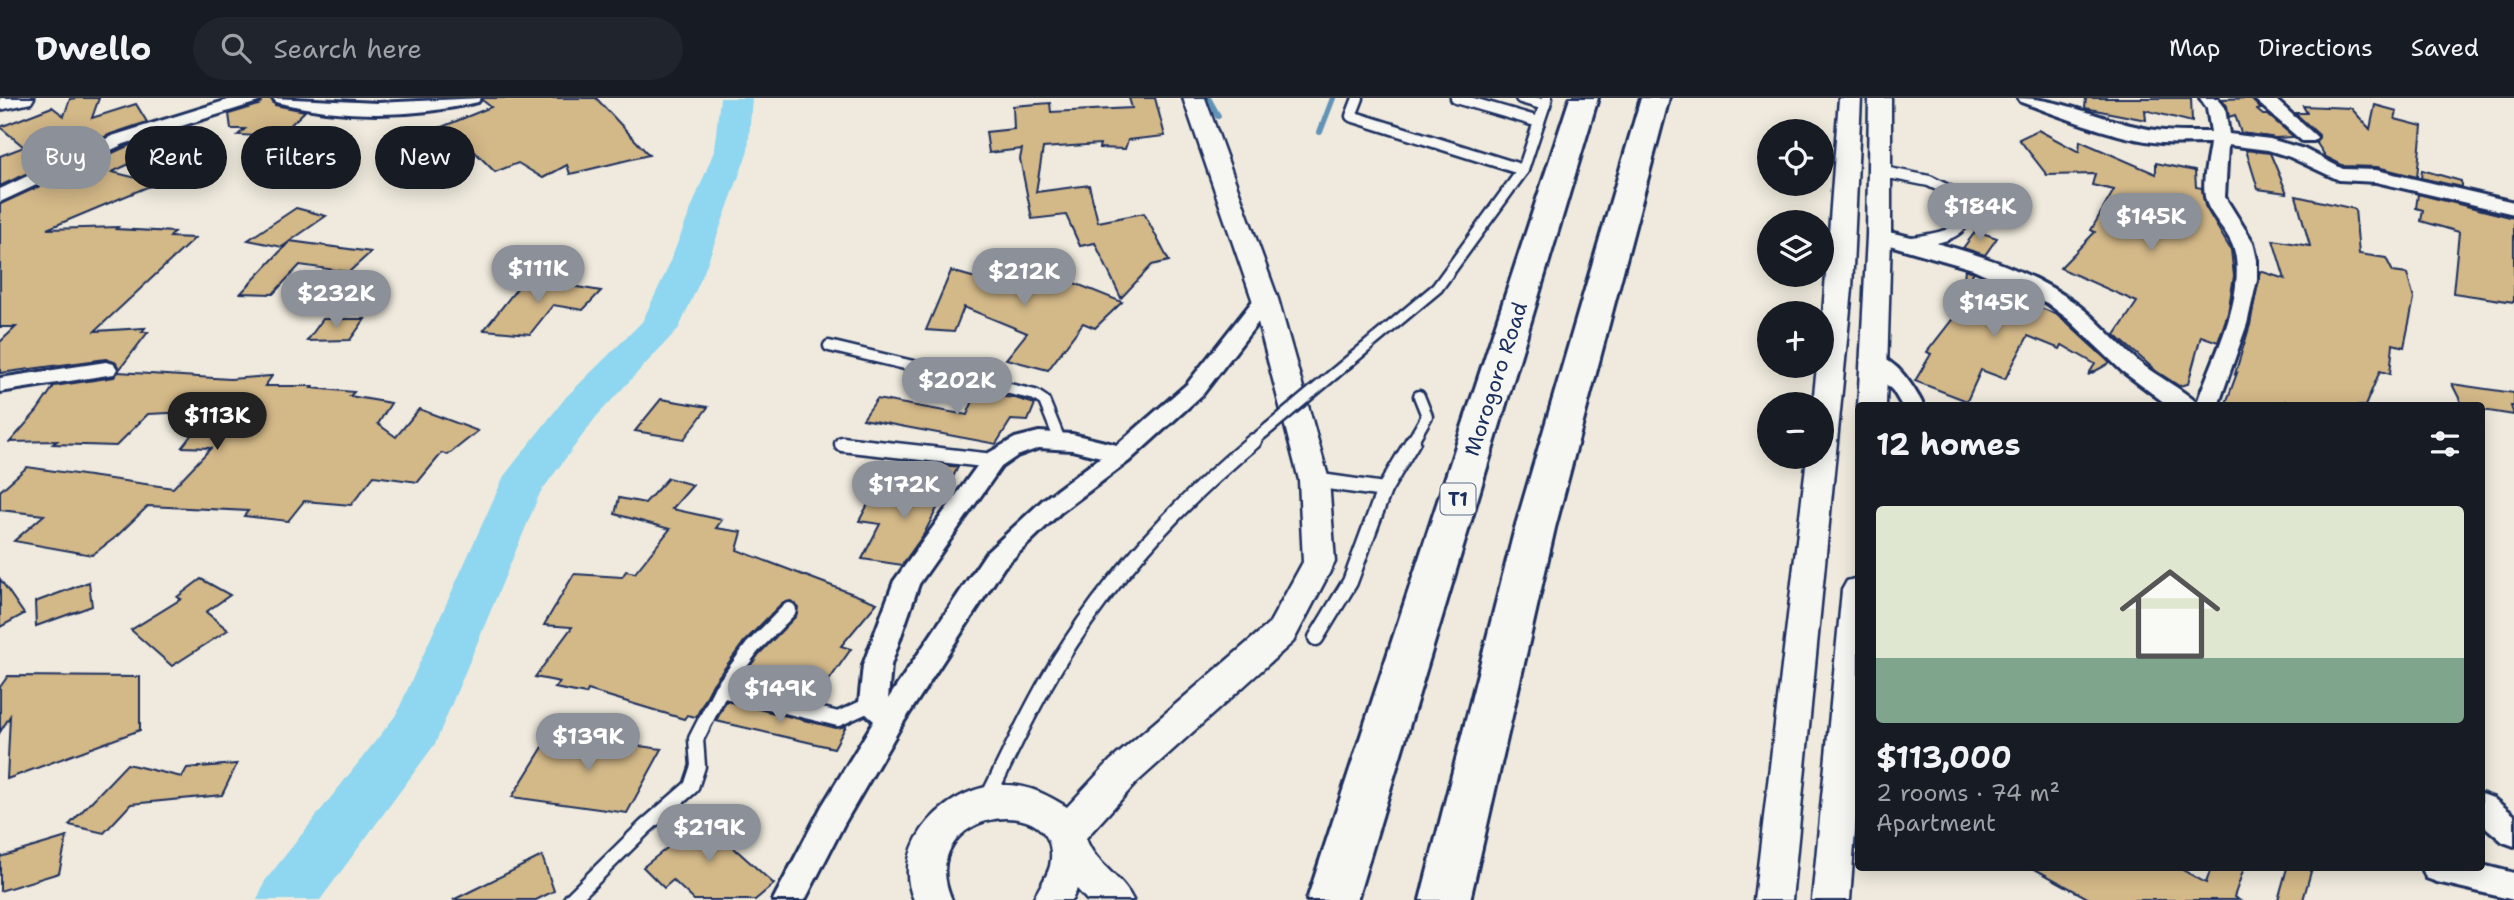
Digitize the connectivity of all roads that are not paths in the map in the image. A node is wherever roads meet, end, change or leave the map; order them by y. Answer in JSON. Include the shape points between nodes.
{"nodes":[{"id":1,"x":23,"y":98,"type":"edge"},
{"id":2,"x":252,"y":98,"type":"edge"},
{"id":3,"x":282,"y":98,"type":"edge"},
{"id":4,"x":472,"y":98,"type":"edge"},
{"id":5,"x":1194,"y":98,"type":"edge"},
{"id":6,"x":1358,"y":98,"type":"edge"},
{"id":7,"x":1456,"y":98,"type":"edge"},
{"id":8,"x":1521,"y":98,"type":"edge"},
{"id":9,"x":1584,"y":98,"type":"edge"},
{"id":10,"x":1655,"y":98,"type":"edge"},
{"id":11,"x":1850,"y":98,"type":"edge"},
{"id":12,"x":1880,"y":98,"type":"edge"},
{"id":13,"x":2027,"y":98,"type":"edge"},
{"id":14,"x":2209,"y":98,"type":"edge"},
{"id":15,"x":2262,"y":98,"type":"edge"},
{"id":16,"x":1546,"y":101,"type":"edge"},
{"id":17,"x":0,"y":104,"type":"edge"},
{"id":18,"x":1539,"y":122,"type":"junction"},
{"id":19,"x":2308,"y":137,"type":"dead end"},
{"id":20,"x":2220,"y":138,"type":"junction"},
{"id":21,"x":1522,"y":170,"type":"junction"},
{"id":22,"x":1880,"y":171,"type":"junction"},
{"id":23,"x":0,"y":196,"type":"edge"},
{"id":24,"x":2514,"y":208,"type":"edge"},
{"id":25,"x":1879,"y":236,"type":"junction"},
{"id":26,"x":1912,"y":242,"type":"junction"},
{"id":27,"x":1265,"y":299,"type":"junction"},
{"id":28,"x":829,"y":346,"type":"dead end"},
{"id":29,"x":1875,"y":362,"type":"junction"},
{"id":30,"x":106,"y":369,"type":"dead end"},
{"id":31,"x":0,"y":385,"type":"edge"},
{"id":32,"x":1828,"y":392,"type":"edge"},
{"id":33,"x":1419,"y":396,"type":"dead end"},
{"id":34,"x":1872,"y":402,"type":"edge"},
{"id":35,"x":1911,"y":402,"type":"edge"},
{"id":36,"x":2180,"y":402,"type":"edge"},
{"id":37,"x":2208,"y":402,"type":"edge"},
{"id":38,"x":1059,"y":438,"type":"junction"},
{"id":39,"x":842,"y":444,"type":"dead end"},
{"id":40,"x":1121,"y":455,"type":"junction"},
{"id":41,"x":993,"y":461,"type":"junction"},
{"id":42,"x":1820,"y":469,"type":"edge"},
{"id":43,"x":1314,"y":480,"type":"junction"},
{"id":44,"x":1384,"y":490,"type":"junction"},
{"id":45,"x":789,"y":610,"type":"dead end"},
{"id":46,"x":1315,"y":638,"type":"dead end"},
{"id":47,"x":721,"y":690,"type":"junction"},
{"id":48,"x":1855,"y":690,"type":"edge"},
{"id":49,"x":882,"y":711,"type":"junction"},
{"id":50,"x":1854,"y":724,"type":"edge"},
{"id":51,"x":986,"y":802,"type":"junction"},
{"id":52,"x":2485,"y":809,"type":"edge"},
{"id":53,"x":2514,"y":833,"type":"edge"},
{"id":54,"x":1069,"y":842,"type":"junction"},
{"id":55,"x":2449,"y":871,"type":"edge"},
{"id":56,"x":2514,"y":887,"type":"edge"},
{"id":57,"x":929,"y":897,"type":"edge"},
{"id":58,"x":571,"y":900,"type":"edge"},
{"id":59,"x":789,"y":900,"type":"edge"},
{"id":60,"x":1052,"y":900,"type":"edge"},
{"id":61,"x":1114,"y":900,"type":"edge"},
{"id":62,"x":1332,"y":900,"type":"edge"},
{"id":63,"x":1444,"y":900,"type":"edge"},
{"id":64,"x":1773,"y":900,"type":"edge"},
{"id":65,"x":1831,"y":900,"type":"edge"}],
"edges":[{"from":1,"to":17,"type":"street"},
{"from":2,"to":23,"type":"street","via":[[118,139]]},
{"from":3,"to":4,"type":"street","via":[[378,109]]},
{"from":5,"to":27,"type":"street"},
{"from":6,"to":21,"type":"lane","via":[[1351,116]]},
{"from":7,"to":18,"type":"lane"},
{"from":8,"to":16,"type":"lane"},
{"from":9,"to":62,"type":"highway","name":"Morogoro Road","number":"T1"},
{"from":10,"to":63,"type":"highway","via":[[1535,528]]},
{"from":11,"to":32,"type":"street"},
{"from":12,"to":22,"type":"street"},
{"from":13,"to":20,"type":"street","via":[[2147,134]]},
{"from":14,"to":20,"type":"street","via":[[2218,114]]},
{"from":15,"to":19,"type":"street"},
{"from":16,"to":18,"type":"lane"},
{"from":18,"to":21,"type":"lane"},
{"from":20,"to":24,"type":"street","via":[[2286,148],[2339,174],[2376,176]]},
{"from":20,"to":37,"type":"street","via":[[2215,197],[2243,240],[2249,278]]},
{"from":21,"to":51,"type":"lane","bridge":true,"via":[[1432,294],[1211,476],[1134,559],[1068,647]]},
{"from":22,"to":25,"type":"street"},
{"from":22,"to":26,"type":"lane","via":[[1950,186],[1974,203],[1970,219],[1954,234]]},
{"from":25,"to":26,"type":"street"},
{"from":25,"to":29,"type":"street"},
{"from":26,"to":36,"type":"street","via":[[2057,299],[2163,393]]},
{"from":27,"to":40,"type":"street","via":[[1195,389]]},
{"from":27,"to":43,"type":"street"},
{"from":28,"to":38,"type":"lane","via":[[1035,395],[1044,401]]},
{"from":29,"to":34,"type":"street"},
{"from":29,"to":35,"type":"street","via":[[1902,386]]},
{"from":30,"to":31,"type":"street"},
{"from":33,"to":44,"type":"lane","via":[[1427,416]]},
{"from":38,"to":40,"type":"street"},
{"from":38,"to":41,"type":"street","via":[[1016,447]]},
{"from":39,"to":41,"type":"lane"},
{"from":40,"to":49,"type":"street","via":[[1018,535]]},
{"from":41,"to":49,"type":"street","via":[[907,581],[877,665]]},
{"from":42,"to":64,"type":"street"},
{"from":43,"to":44,"type":"lane"},
{"from":43,"to":54,"type":"street","via":[[1319,562],[1281,633],[1123,772]]},
{"from":44,"to":46,"type":"lane","via":[[1350,582]]},
{"from":45,"to":47,"type":"lane","via":[[752,648]]},
{"from":47,"to":49,"type":"lane","via":[[838,719]]},
{"from":47,"to":58,"type":"lane","via":[[696,739],[698,766],[691,787]]},
{"from":48,"to":50,"type":"street"},
{"from":49,"to":59,"type":"street"},
{"from":50,"to":65,"type":"street"},
{"from":51,"to":54,"type":"street","via":[[1006,799],[1043,808],[1056,819]]},
{"from":51,"to":57,"type":"street","via":[[950,821],[936,837],[928,855]]},
{"from":52,"to":53,"type":"street"},
{"from":54,"to":60,"type":"street","via":[[1069,869]]},
{"from":54,"to":61,"type":"street","via":[[1093,881]]},
{"from":55,"to":56,"type":"street"}]}
